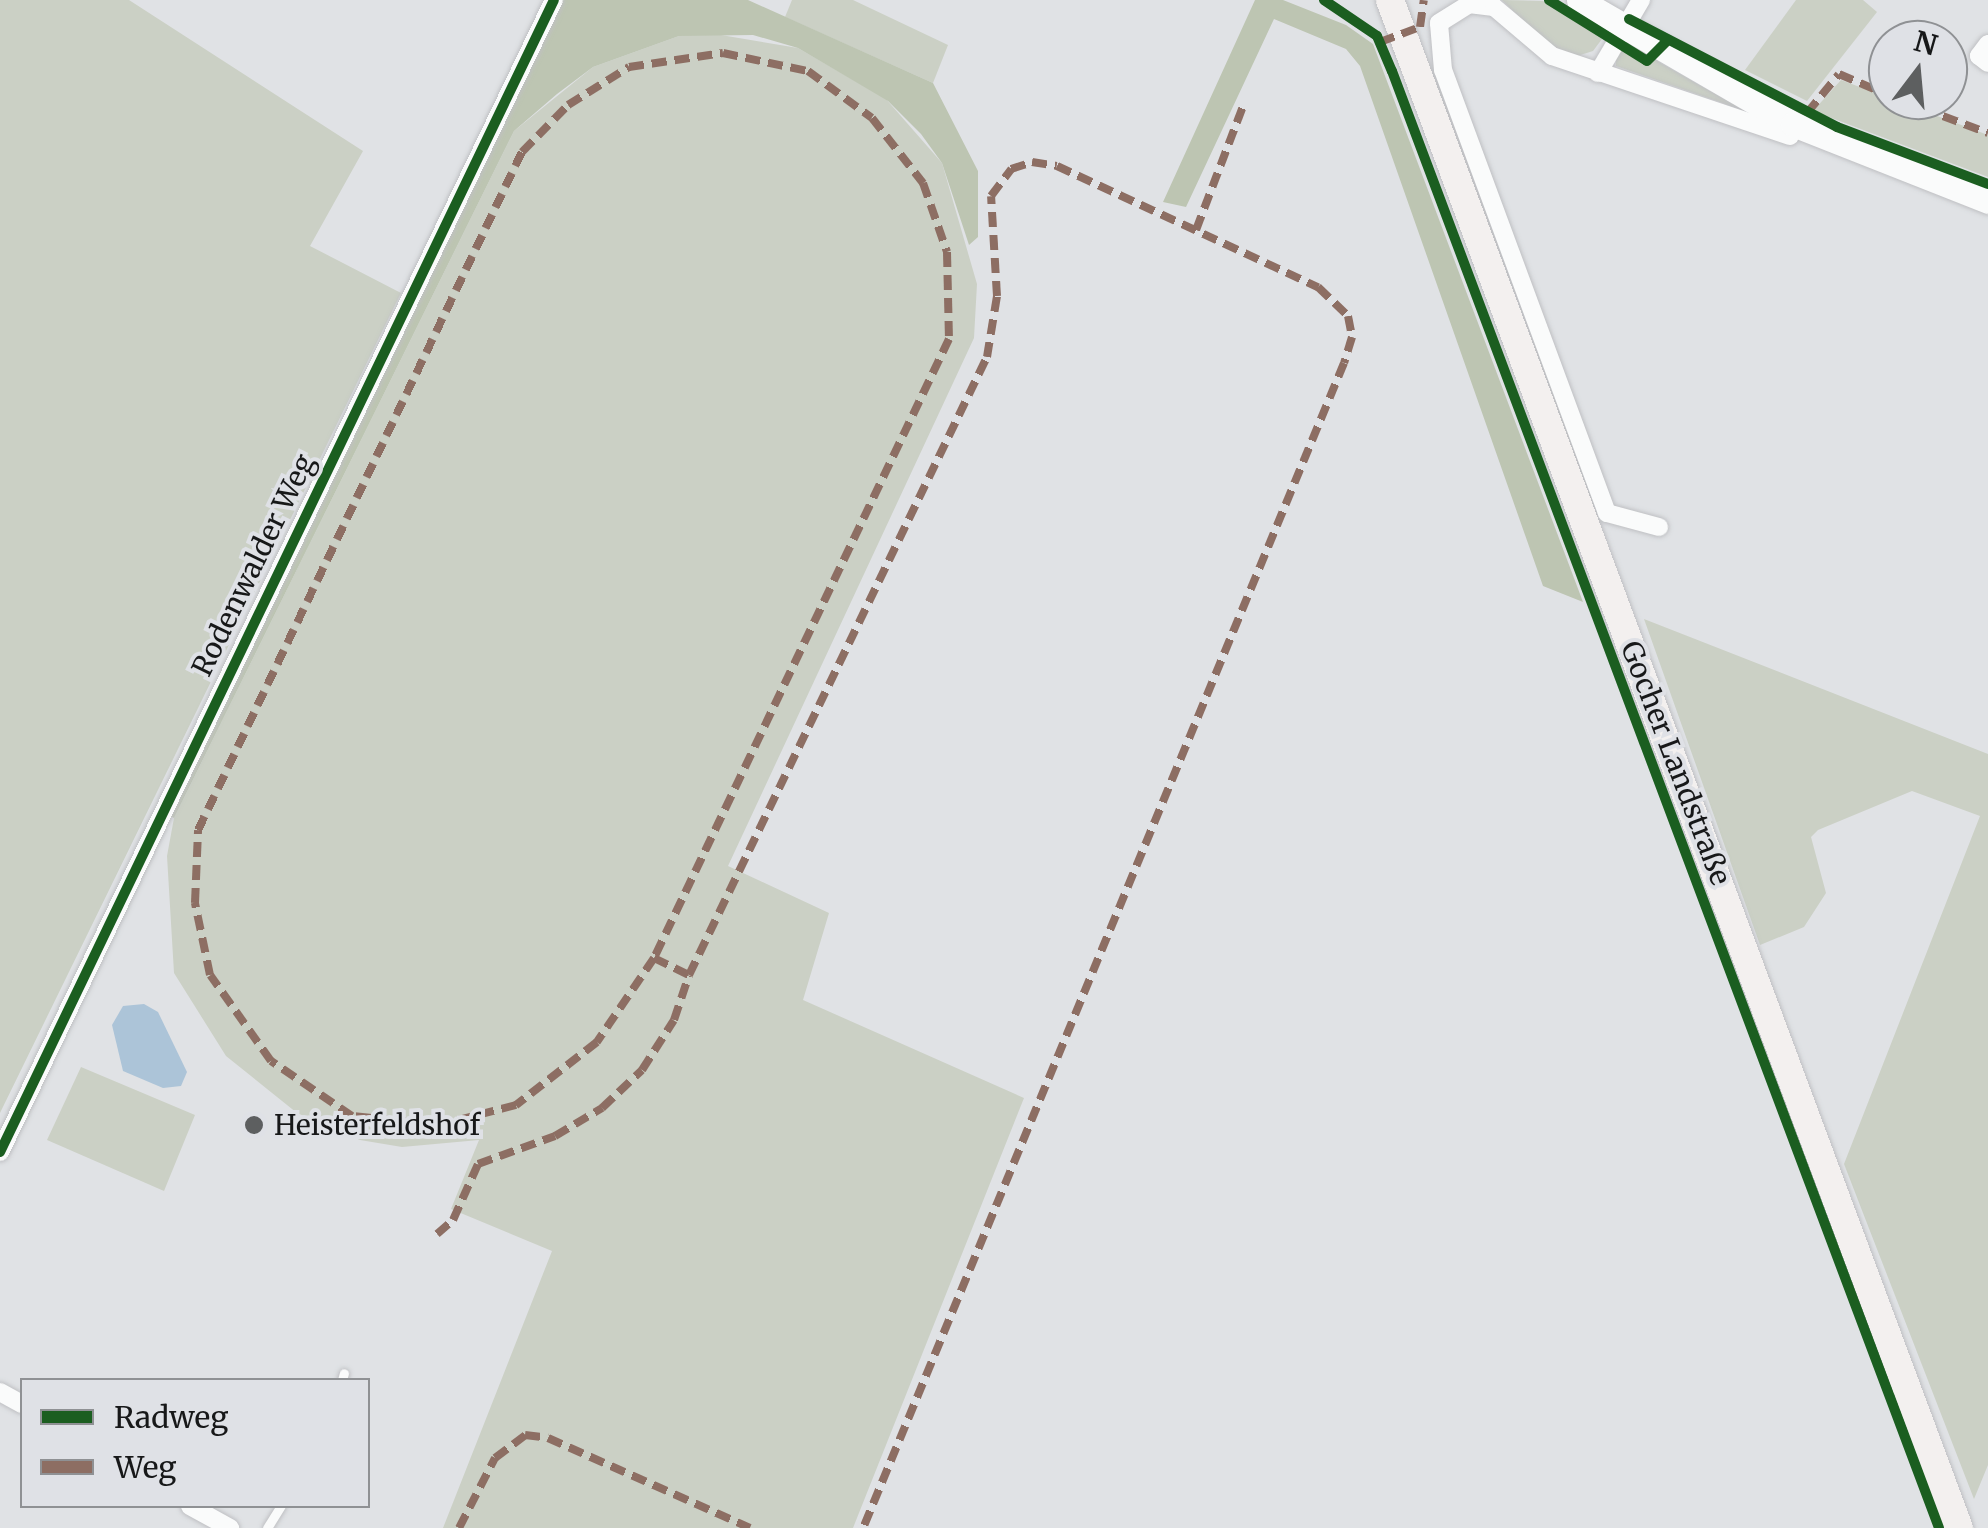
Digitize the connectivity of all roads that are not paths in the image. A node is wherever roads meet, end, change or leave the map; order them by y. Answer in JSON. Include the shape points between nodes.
{"nodes":[{"id":1,"x":554,"y":0,"type":"edge"},
{"id":2,"x":1390,"y":0,"type":"edge"},
{"id":3,"x":1578,"y":0,"type":"edge"},
{"id":4,"x":1641,"y":0,"type":"edge"},
{"id":5,"x":1622,"y":28,"type":"junction"},
{"id":6,"x":1988,"y":44,"type":"edge"},
{"id":7,"x":1988,"y":63,"type":"edge"},
{"id":8,"x":1598,"y":73,"type":"junction"},
{"id":9,"x":1790,"y":136,"type":"dead end"},
{"id":10,"x":1988,"y":200,"type":"edge"},
{"id":11,"x":1659,"y":526,"type":"dead end"},
{"id":12,"x":0,"y":1152,"type":"edge"},
{"id":13,"x":194,"y":1508,"type":"edge"},
{"id":14,"x":230,"y":1528,"type":"edge"},
{"id":15,"x":1959,"y":1528,"type":"edge"}],
"edges":[{"from":1,"to":12,"type":"street","name":"Rodenwalder Weg"},
{"from":2,"to":15,"type":"main road","name":"Gocher Landstraße"},
{"from":3,"to":5,"type":"street"},
{"from":4,"to":5,"type":"street"},
{"from":5,"to":8,"type":"street"},
{"from":5,"to":10,"type":"street","via":[[1793,124]]},
{"from":6,"to":7,"type":"street","via":[[1979,56]]},
{"from":8,"to":9,"type":"street"},
{"from":8,"to":11,"type":"street","via":[[1540,49],[1521,23],[1494,6],[1469,4],[1439,23],[1443,70],[1607,514]]},
{"from":13,"to":14,"type":"street"}]}
